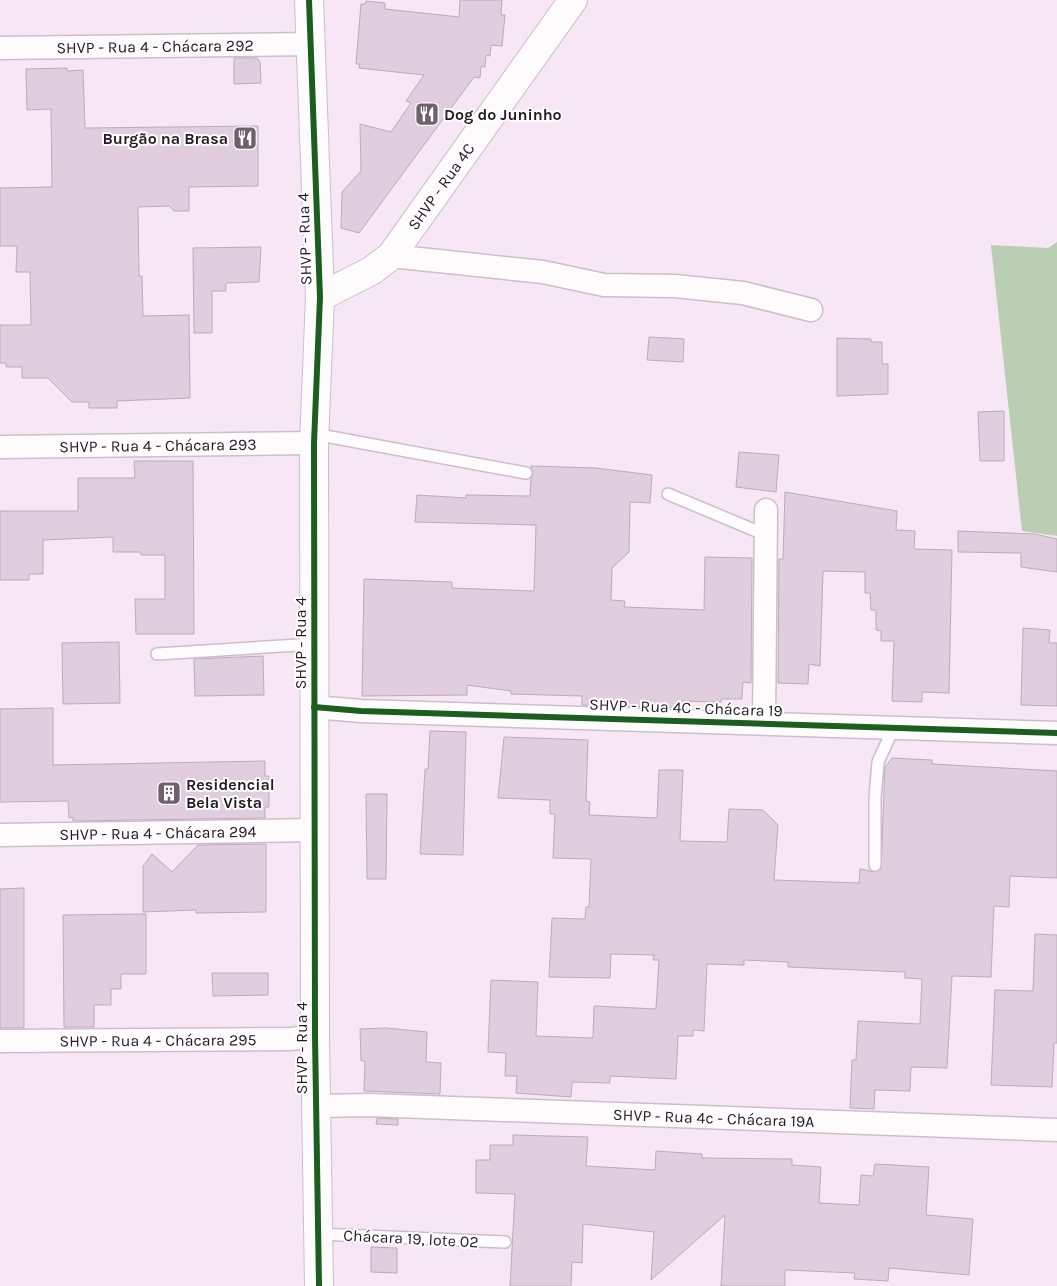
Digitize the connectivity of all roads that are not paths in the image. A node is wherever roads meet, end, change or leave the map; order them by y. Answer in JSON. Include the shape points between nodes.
{"nodes":[{"id":1,"x":309,"y":0,"type":"edge"},
{"id":2,"x":573,"y":0,"type":"edge"},
{"id":3,"x":310,"y":44,"type":"junction"},
{"id":4,"x":0,"y":48,"type":"edge"},
{"id":5,"x":391,"y":256,"type":"junction"},
{"id":6,"x":320,"y":298,"type":"junction"},
{"id":7,"x":811,"y":310,"type":"dead end"},
{"id":8,"x":314,"y":438,"type":"junction"},
{"id":9,"x":0,"y":447,"type":"edge"},
{"id":10,"x":526,"y":473,"type":"dead end"},
{"id":11,"x":668,"y":494,"type":"dead end"},
{"id":12,"x":766,"y":510,"type":"dead end"},
{"id":13,"x":766,"y":535,"type":"junction"},
{"id":14,"x":314,"y":644,"type":"junction"},
{"id":15,"x":157,"y":654,"type":"dead end"},
{"id":16,"x":314,"y":707,"type":"junction"},
{"id":17,"x":764,"y":723,"type":"junction"},
{"id":18,"x":894,"y":727,"type":"junction"},
{"id":19,"x":1057,"y":733,"type":"edge"},
{"id":20,"x":314,"y":830,"type":"junction"},
{"id":21,"x":0,"y":835,"type":"edge"},
{"id":22,"x":875,"y":865,"type":"dead end"},
{"id":23,"x":315,"y":1036,"type":"junction"},
{"id":24,"x":0,"y":1041,"type":"edge"},
{"id":25,"x":316,"y":1106,"type":"junction"},
{"id":26,"x":1057,"y":1130,"type":"edge"},
{"id":27,"x":318,"y":1234,"type":"junction"},
{"id":28,"x":504,"y":1242,"type":"dead end"},
{"id":29,"x":319,"y":1286,"type":"edge"}],
"edges":[{"from":1,"to":3,"type":"street","name":"SHVP - Rua 4"},
{"from":2,"to":5,"type":"street","name":"SHVP - Rua 4C"},
{"from":3,"to":4,"type":"street","name":"SHVP - Rua 4 - Chácara 292"},
{"from":3,"to":6,"type":"street","name":"SHVP - Rua 4"},
{"from":5,"to":6,"type":"street","name":"SHVP - Rua 4C","via":[[371,271]]},
{"from":5,"to":7,"type":"street","via":[[543,272],[604,285],[675,286],[743,294]]},
{"from":6,"to":8,"type":"street","name":"SHVP - Rua 4"},
{"from":8,"to":9,"type":"street","name":"SHVP - Rua 4 - Chácara 293"},
{"from":8,"to":10,"type":"lane"},
{"from":8,"to":14,"type":"street","name":"SHVP - Rua 4"},
{"from":11,"to":13,"type":"lane"},
{"from":12,"to":13,"type":"street"},
{"from":13,"to":17,"type":"street"},
{"from":14,"to":15,"type":"lane"},
{"from":14,"to":16,"type":"street","name":"SHVP - Rua 4"},
{"from":16,"to":17,"type":"street","name":"SHVP - Rua 4C - Chácara 19"},
{"from":16,"to":20,"type":"street","name":"SHVP - Rua 4"},
{"from":17,"to":18,"type":"street","name":"SHVP - Rua 4C - Chácara 19"},
{"from":18,"to":19,"type":"street","name":"SHVP - Rua 4C - Chácara 19"},
{"from":18,"to":22,"type":"lane","via":[[878,762]]},
{"from":20,"to":21,"type":"street","name":"SHVP - Rua 4 - Chácara 294"},
{"from":20,"to":23,"type":"street","name":"SHVP - Rua 4"},
{"from":23,"to":24,"type":"street","name":"SHVP - Rua 4 - Chácara 295","via":[[291,1039]]},
{"from":23,"to":25,"type":"street","name":"SHVP - Rua 4"},
{"from":25,"to":26,"type":"street","name":"SHVP - Rua 4c - Chácara 19A","via":[[369,1105]]},
{"from":25,"to":27,"type":"street","name":"SHVP - Rua 4"},
{"from":27,"to":28,"type":"lane","name":"Chácara 19, lote 02"},
{"from":27,"to":29,"type":"street","name":"SHVP - Rua 4"}]}
